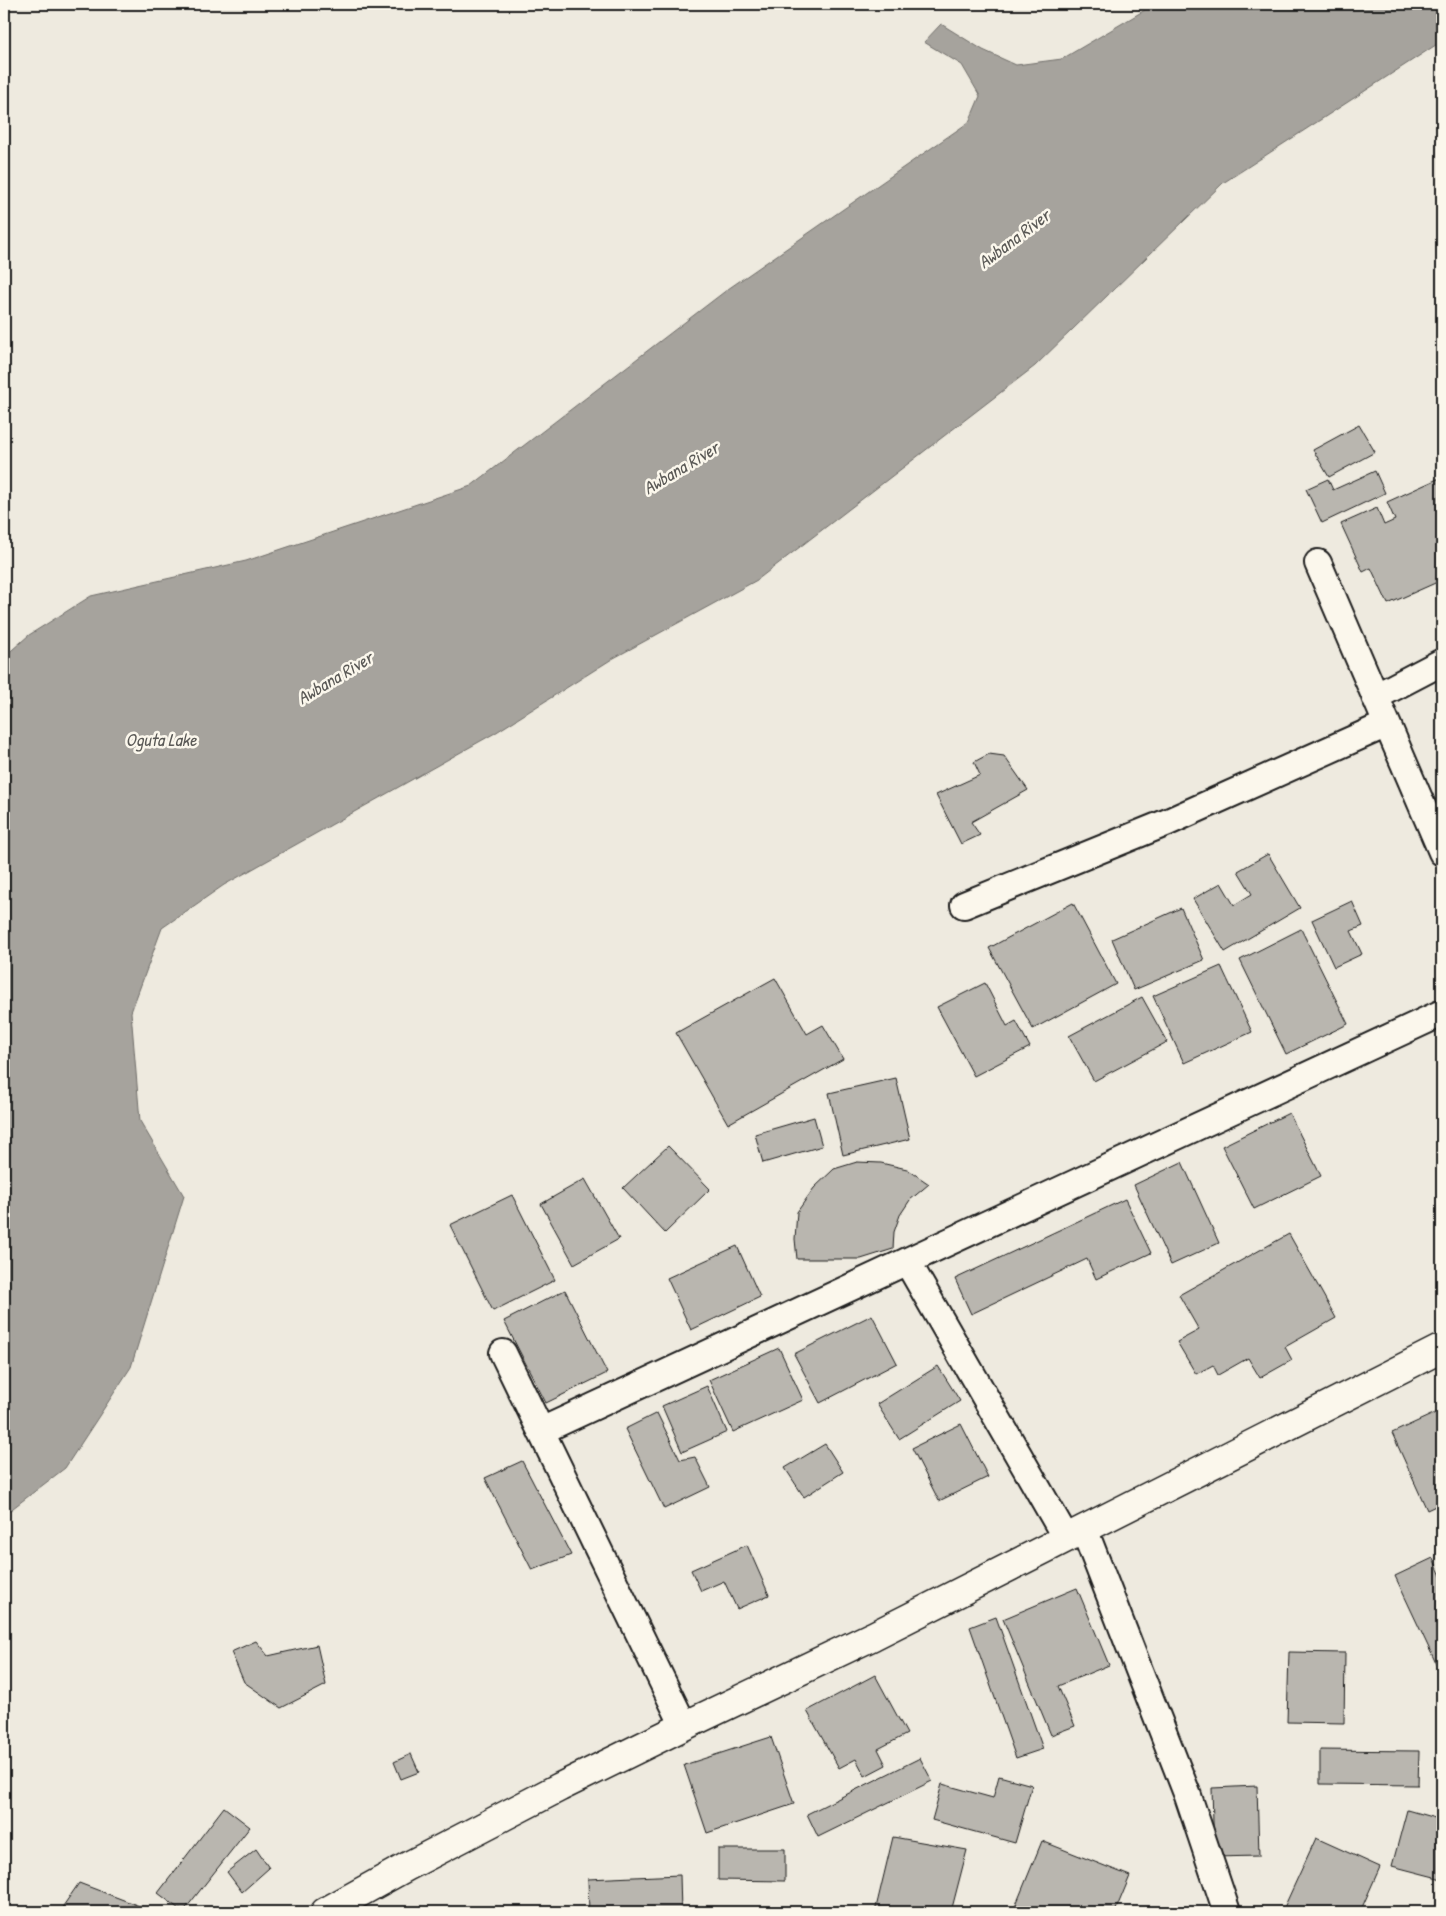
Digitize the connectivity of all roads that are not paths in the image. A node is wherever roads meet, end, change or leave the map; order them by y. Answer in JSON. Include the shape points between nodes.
{"nodes":[{"id":1,"x":1318,"y":563,"type":"dead end"},
{"id":2,"x":1442,"y":662,"type":"edge"},
{"id":3,"x":1375,"y":696,"type":"junction"},
{"id":4,"x":1387,"y":724,"type":"junction"},
{"id":5,"x":1442,"y":852,"type":"edge"},
{"id":6,"x":964,"y":904,"type":"dead end"},
{"id":7,"x":1442,"y":1013,"type":"edge"},
{"id":8,"x":907,"y":1261,"type":"junction"},
{"id":9,"x":1442,"y":1348,"type":"edge"},
{"id":10,"x":503,"y":1352,"type":"dead end"},
{"id":11,"x":541,"y":1431,"type":"junction"},
{"id":12,"x":1075,"y":1534,"type":"junction"},
{"id":13,"x":684,"y":1726,"type":"junction"},
{"id":14,"x":325,"y":1912,"type":"edge"},
{"id":15,"x":1227,"y":1912,"type":"edge"}],
"edges":[{"from":1,"to":3,"type":"street"},
{"from":2,"to":3,"type":"street"},
{"from":3,"to":4,"type":"street"},
{"from":4,"to":5,"type":"street"},
{"from":4,"to":6,"type":"street","via":[[1168,822]]},
{"from":7,"to":8,"type":"street"},
{"from":8,"to":11,"type":"street"},
{"from":8,"to":12,"type":"street"},
{"from":9,"to":12,"type":"street"},
{"from":10,"to":11,"type":"street"},
{"from":11,"to":13,"type":"street"},
{"from":12,"to":13,"type":"street","via":[[873,1636]]},
{"from":12,"to":15,"type":"street","via":[[1188,1796]]},
{"from":13,"to":14,"type":"street","via":[[433,1853]]}]}
